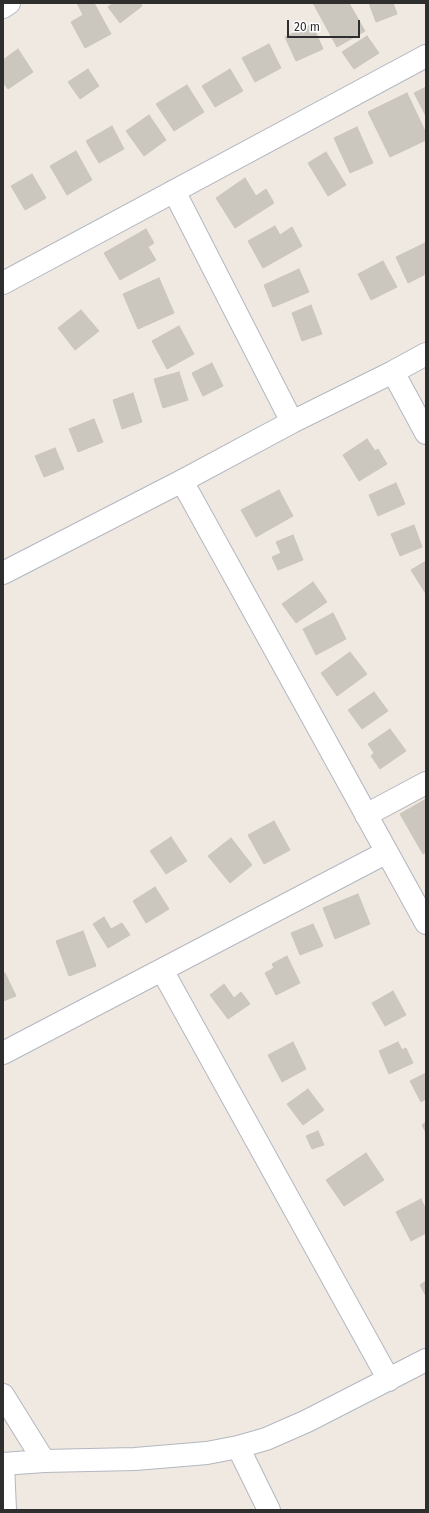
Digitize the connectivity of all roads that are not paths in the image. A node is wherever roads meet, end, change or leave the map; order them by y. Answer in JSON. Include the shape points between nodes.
{"nodes":[{"id":1,"x":10,"y":3,"type":"edge"},
{"id":2,"x":3,"y":6,"type":"edge"},
{"id":3,"x":426,"y":56,"type":"edge"},
{"id":4,"x":174,"y":190,"type":"junction"},
{"id":5,"x":3,"y":283,"type":"edge"},
{"id":6,"x":426,"y":354,"type":"edge"},
{"id":7,"x":393,"y":372,"type":"junction"},
{"id":8,"x":292,"y":422,"type":"junction"},
{"id":9,"x":426,"y":434,"type":"edge"},
{"id":10,"x":182,"y":481,"type":"junction"},
{"id":11,"x":3,"y":573,"type":"edge"},
{"id":12,"x":426,"y":783,"type":"edge"},
{"id":13,"x":366,"y":815,"type":"junction"},
{"id":14,"x":387,"y":852,"type":"junction"},
{"id":15,"x":426,"y":923,"type":"edge"},
{"id":16,"x":162,"y":970,"type":"junction"},
{"id":17,"x":3,"y":1052,"type":"edge"},
{"id":18,"x":426,"y":1360,"type":"edge"},
{"id":19,"x":389,"y":1380,"type":"junction"},
{"id":20,"x":3,"y":1396,"type":"edge"},
{"id":21,"x":238,"y":1447,"type":"junction"},
{"id":22,"x":44,"y":1461,"type":"junction"},
{"id":23,"x":5,"y":1464,"type":"edge"},
{"id":24,"x":9,"y":1510,"type":"edge"},
{"id":25,"x":269,"y":1510,"type":"edge"}],
"edges":[{"from":1,"to":2,"type":"street"},
{"from":3,"to":4,"type":"street"},
{"from":4,"to":5,"type":"street"},
{"from":4,"to":8,"type":"street"},
{"from":6,"to":7,"type":"street"},
{"from":7,"to":8,"type":"street"},
{"from":7,"to":9,"type":"street"},
{"from":8,"to":10,"type":"street"},
{"from":10,"to":11,"type":"street"},
{"from":10,"to":13,"type":"street"},
{"from":12,"to":13,"type":"street"},
{"from":13,"to":14,"type":"street"},
{"from":14,"to":15,"type":"street"},
{"from":14,"to":16,"type":"street"},
{"from":16,"to":17,"type":"street"},
{"from":16,"to":19,"type":"street"},
{"from":18,"to":19,"type":"street"},
{"from":19,"to":21,"type":"street","via":[[300,1424],[266,1439]]},
{"from":20,"to":22,"type":"street"},
{"from":21,"to":22,"type":"street","via":[[207,1453],[150,1458]]},
{"from":21,"to":25,"type":"street"},
{"from":22,"to":23,"type":"street"},
{"from":23,"to":24,"type":"lane"}]}
